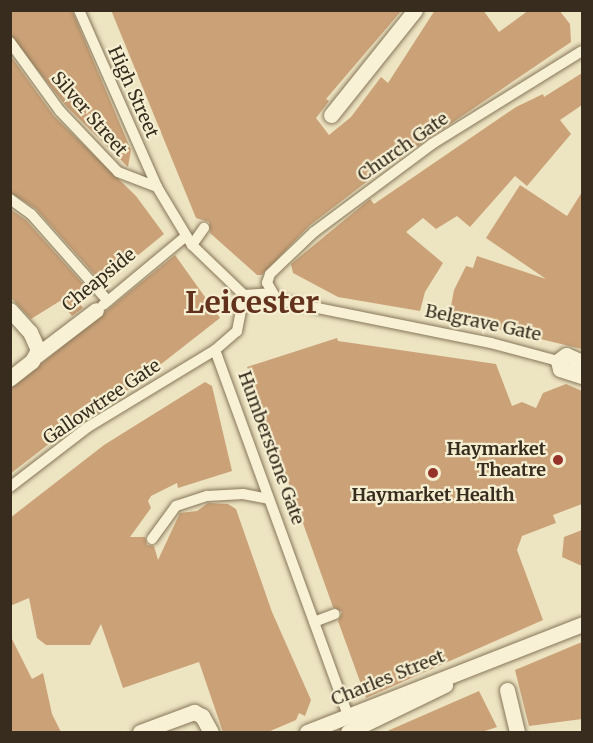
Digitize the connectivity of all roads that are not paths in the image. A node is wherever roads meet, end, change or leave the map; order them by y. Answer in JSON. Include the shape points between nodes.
{"nodes":[{"id":1,"x":80,"y":10,"type":"edge"},
{"id":2,"x":415,"y":10,"type":"edge"},
{"id":3,"x":10,"y":42,"type":"edge"},
{"id":4,"x":582,"y":51,"type":"edge"},
{"id":5,"x":331,"y":115,"type":"dead end"},
{"id":6,"x":157,"y":187,"type":"junction"},
{"id":7,"x":10,"y":199,"type":"edge"},
{"id":8,"x":204,"y":228,"type":"dead end"},
{"id":9,"x":189,"y":240,"type":"junction"},
{"id":10,"x":270,"y":293,"type":"junction"},
{"id":11,"x":244,"y":294,"type":"junction"},
{"id":12,"x":102,"y":306,"type":"junction"},
{"id":13,"x":10,"y":310,"type":"edge"},
{"id":14,"x":215,"y":350,"type":"junction"},
{"id":15,"x":37,"y":355,"type":"junction"},
{"id":16,"x":558,"y":361,"type":"junction"},
{"id":17,"x":582,"y":362,"type":"edge"},
{"id":18,"x":582,"y":376,"type":"edge"},
{"id":19,"x":10,"y":378,"type":"edge"},
{"id":20,"x":10,"y":487,"type":"edge"},
{"id":21,"x":269,"y":499,"type":"junction"},
{"id":22,"x":152,"y":539,"type":"dead end"},
{"id":23,"x":335,"y":614,"type":"dead end"},
{"id":24,"x":314,"y":622,"type":"junction"},
{"id":25,"x":582,"y":624,"type":"edge"},
{"id":26,"x":484,"y":663,"type":"junction"},
{"id":27,"x":507,"y":690,"type":"dead end"},
{"id":28,"x":351,"y":714,"type":"junction"},
{"id":29,"x":208,"y":727,"type":"edge"},
{"id":30,"x":368,"y":729,"type":"edge"},
{"id":31,"x":140,"y":732,"type":"edge"},
{"id":32,"x":307,"y":732,"type":"edge"},
{"id":33,"x":350,"y":732,"type":"edge"},
{"id":34,"x":517,"y":732,"type":"edge"}],
"edges":[{"from":1,"to":6,"type":"street","name":"High Street"},
{"from":2,"to":5,"type":"street"},
{"from":3,"to":6,"type":"street","name":"Silver Street","via":[[21,63],[60,111],[118,172]]},
{"from":4,"to":10,"type":"street","name":"Church Gate","via":[[432,144],[314,232],[270,274]]},
{"from":6,"to":9,"type":"street","name":"High Street"},
{"from":7,"to":12,"type":"street","via":[[37,220]]},
{"from":8,"to":9,"type":"street","name":"Cheapside"},
{"from":9,"to":11,"type":"street","name":"High Street"},
{"from":9,"to":12,"type":"street","name":"Cheapside"},
{"from":10,"to":11,"type":"street"},
{"from":10,"to":16,"type":"street","name":"Belgrave Gate","via":[[277,300]]},
{"from":11,"to":14,"type":"street","via":[[237,331]]},
{"from":12,"to":15,"type":"street","name":"Cheapside"},
{"from":13,"to":15,"type":"street","via":[[34,339]]},
{"from":14,"to":20,"type":"street","name":"Gallowtree Gate","via":[[88,427]]},
{"from":14,"to":21,"type":"street","name":"Humberstone Gate"},
{"from":15,"to":19,"type":"street","name":"Cheapside"},
{"from":16,"to":17,"type":"street","name":"Belgrave Gate","via":[[566,355]]},
{"from":16,"to":18,"type":"street","name":"Belgrave Gate","via":[[560,369]]},
{"from":21,"to":22,"type":"street","via":[[243,494],[207,496],[176,506]]},
{"from":21,"to":24,"type":"street","name":"Humberstone Gate"},
{"from":23,"to":24,"type":"street"},
{"from":24,"to":28,"type":"street","name":"Humberstone Gate"},
{"from":25,"to":26,"type":"street","name":"Charles Street"},
{"from":26,"to":28,"type":"street","name":"Charles Street"},
{"from":26,"to":30,"type":"street","name":"Charles Street"},
{"from":27,"to":34,"type":"street"},
{"from":28,"to":30,"type":"street","name":"Humberstone Gate"},
{"from":28,"to":32,"type":"street","name":"Charles Street"},
{"from":28,"to":33,"type":"street"},
{"from":29,"to":31,"type":"street","via":[[194,712],[186,712]]},
{"from":30,"to":33,"type":"street","name":"Charles Street"}]}
